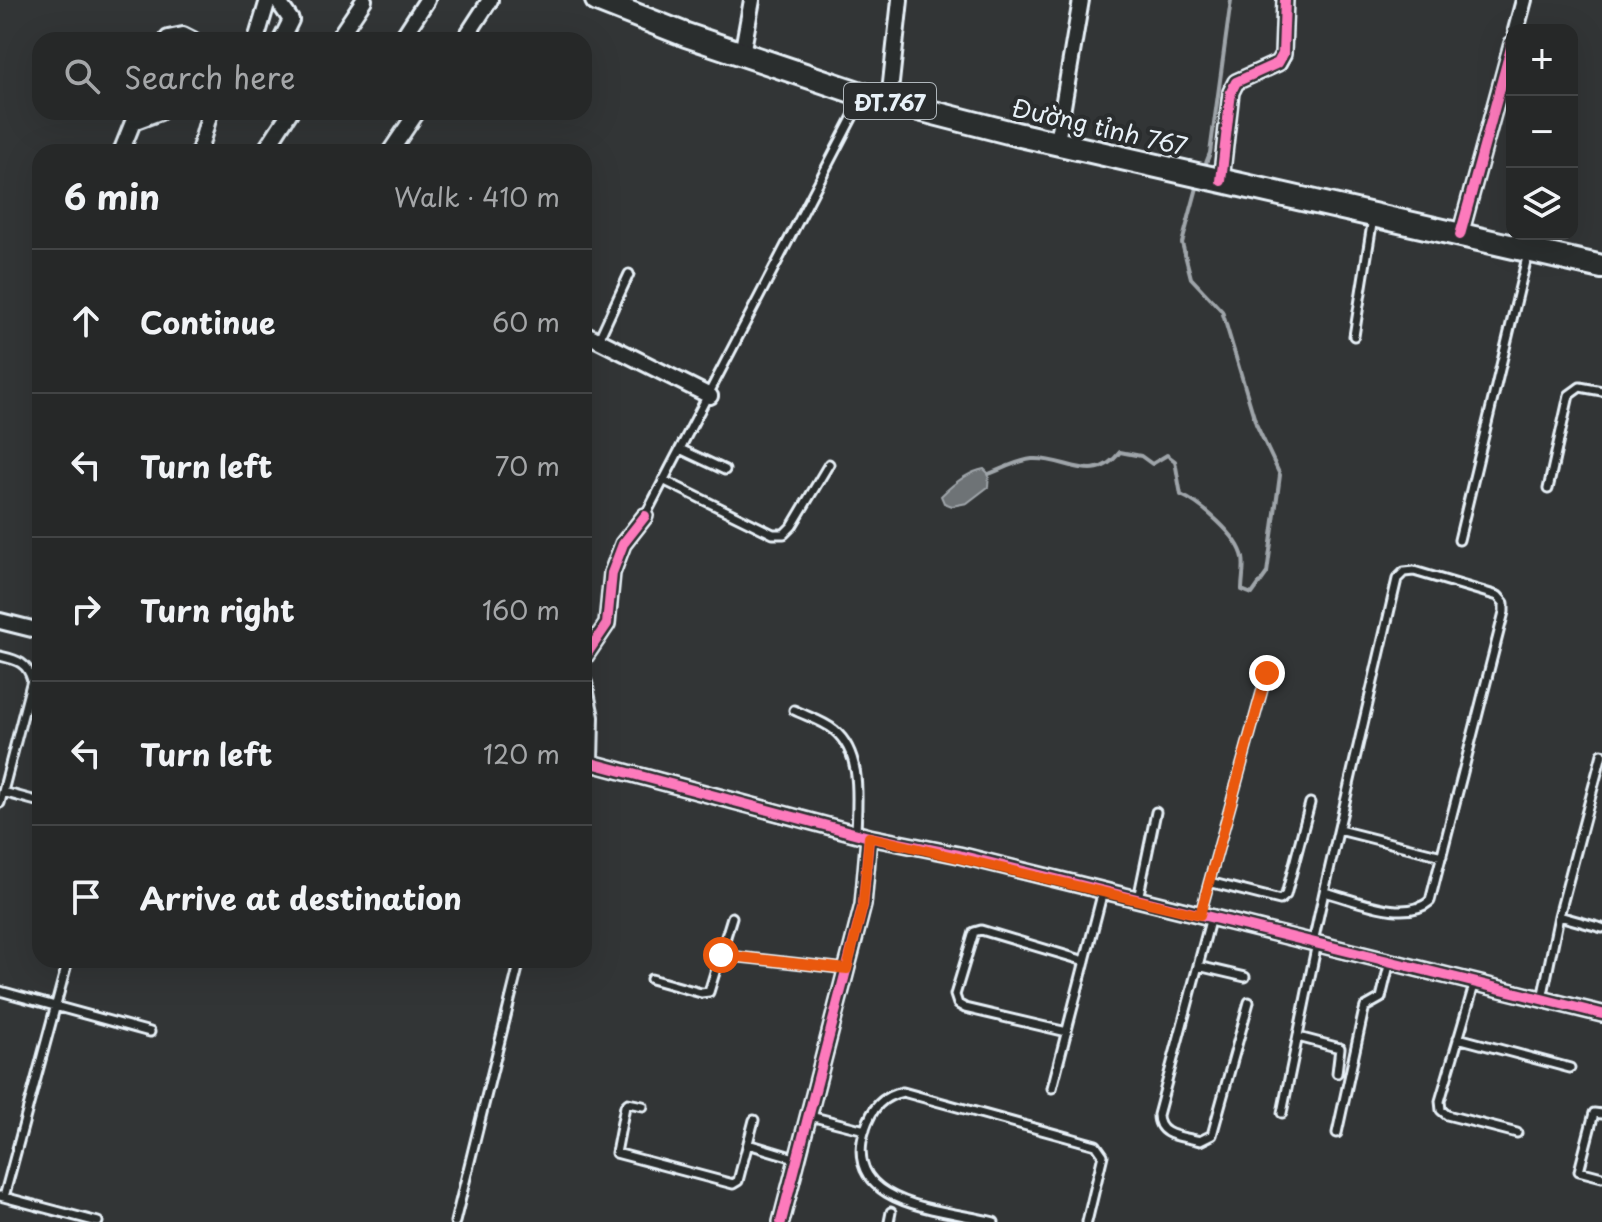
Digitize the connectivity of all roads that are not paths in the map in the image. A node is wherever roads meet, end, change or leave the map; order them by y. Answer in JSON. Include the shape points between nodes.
{"nodes":[{"id":1,"x":268,"y":0,"type":"edge"},
{"id":2,"x":277,"y":0,"type":"edge"},
{"id":3,"x":364,"y":0,"type":"edge"},
{"id":4,"x":427,"y":0,"type":"edge"},
{"id":5,"x":490,"y":0,"type":"edge"},
{"id":6,"x":597,"y":0,"type":"edge"},
{"id":7,"x":752,"y":0,"type":"edge"},
{"id":8,"x":900,"y":0,"type":"edge"},
{"id":9,"x":1081,"y":0,"type":"edge"},
{"id":10,"x":1285,"y":0,"type":"edge"},
{"id":11,"x":1524,"y":0,"type":"edge"},
{"id":12,"x":1518,"y":24,"type":"edge"},
{"id":13,"x":258,"y":32,"type":"edge"},
{"id":14,"x":285,"y":32,"type":"edge"},
{"id":15,"x":342,"y":32,"type":"edge"},
{"id":16,"x":406,"y":32,"type":"edge"},
{"id":17,"x":469,"y":32,"type":"edge"},
{"id":18,"x":742,"y":54,"type":"junction"},
{"id":19,"x":1506,"y":66,"type":"edge"},
{"id":20,"x":864,"y":95,"type":"junction"},
{"id":21,"x":889,"y":101,"type":"junction"},
{"id":22,"x":138,"y":120,"type":"edge"},
{"id":23,"x":208,"y":120,"type":"edge"},
{"id":24,"x":285,"y":120,"type":"edge"},
{"id":25,"x":412,"y":120,"type":"edge"},
{"id":26,"x":1057,"y":142,"type":"junction"},
{"id":27,"x":124,"y":144,"type":"edge"},
{"id":28,"x":201,"y":144,"type":"edge"},
{"id":29,"x":269,"y":144,"type":"edge"},
{"id":30,"x":395,"y":144,"type":"edge"},
{"id":31,"x":1208,"y":178,"type":"junction"},
{"id":32,"x":1373,"y":216,"type":"junction"},
{"id":33,"x":1460,"y":235,"type":"junction"},
{"id":34,"x":1529,"y":251,"type":"junction"},
{"id":35,"x":1602,"y":267,"type":"edge"},
{"id":36,"x":629,"y":274,"type":"dead end"},
{"id":37,"x":592,"y":334,"type":"edge"},
{"id":38,"x":1354,"y":336,"type":"dead end"},
{"id":39,"x":592,"y":340,"type":"edge"},
{"id":40,"x":1602,"y":391,"type":"edge"},
{"id":41,"x":710,"y":396,"type":"junction"},
{"id":42,"x":680,"y":449,"type":"junction"},
{"id":43,"x":829,"y":464,"type":"dead end"},
{"id":44,"x":725,"y":470,"type":"dead end"},
{"id":45,"x":663,"y":480,"type":"junction"},
{"id":46,"x":1548,"y":489,"type":"dead end"},
{"id":47,"x":645,"y":516,"type":"joint"},
{"id":48,"x":1459,"y":540,"type":"dead end"},
{"id":49,"x":0,"y":621,"type":"edge"},
{"id":50,"x":32,"y":629,"type":"edge"},
{"id":51,"x":592,"y":646,"type":"edge"},
{"id":52,"x":0,"y":656,"type":"edge"},
{"id":53,"x":1267,"y":673,"type":"dead end"},
{"id":54,"x":794,"y":710,"type":"dead end"},
{"id":55,"x":1602,"y":754,"type":"edge"},
{"id":56,"x":592,"y":763,"type":"edge"},
{"id":57,"x":3,"y":792,"type":"junction"},
{"id":58,"x":32,"y":800,"type":"edge"},
{"id":59,"x":0,"y":803,"type":"edge"},
{"id":60,"x":1310,"y":803,"type":"dead end"},
{"id":61,"x":1156,"y":812,"type":"dead end"},
{"id":62,"x":1339,"y":830,"type":"junction"},
{"id":63,"x":863,"y":835,"type":"junction"},
{"id":64,"x":1442,"y":856,"type":"junction"},
{"id":65,"x":1209,"y":882,"type":"junction"},
{"id":66,"x":1103,"y":891,"type":"junction"},
{"id":67,"x":1324,"y":892,"type":"junction"},
{"id":68,"x":1138,"y":899,"type":"junction"},
{"id":69,"x":1205,"y":916,"type":"junction"},
{"id":70,"x":1559,"y":916,"type":"junction"},
{"id":71,"x":732,"y":917,"type":"dead end"},
{"id":72,"x":1602,"y":928,"type":"edge"},
{"id":73,"x":1315,"y":942,"type":"junction"},
{"id":74,"x":721,"y":955,"type":"junction"},
{"id":75,"x":1085,"y":961,"type":"junction"},
{"id":76,"x":1390,"y":961,"type":"junction"},
{"id":77,"x":1198,"y":966,"type":"junction"},
{"id":78,"x":66,"y":968,"type":"edge"},
{"id":79,"x":518,"y":968,"type":"edge"},
{"id":80,"x":847,"y":969,"type":"junction"},
{"id":81,"x":1245,"y":977,"type":"dead end"},
{"id":82,"x":651,"y":979,"type":"dead end"},
{"id":83,"x":1475,"y":982,"type":"junction"},
{"id":84,"x":0,"y":991,"type":"edge"},
{"id":85,"x":1542,"y":999,"type":"junction"},
{"id":86,"x":1249,"y":1002,"type":"dead end"},
{"id":87,"x":55,"y":1006,"type":"junction"},
{"id":88,"x":1602,"y":1014,"type":"edge"},
{"id":89,"x":150,"y":1032,"type":"dead end"},
{"id":90,"x":1067,"y":1032,"type":"junction"},
{"id":91,"x":1298,"y":1037,"type":"junction"},
{"id":92,"x":1458,"y":1038,"type":"junction"},
{"id":93,"x":1570,"y":1068,"type":"dead end"},
{"id":94,"x":1337,"y":1073,"type":"dead end"},
{"id":95,"x":1052,"y":1088,"type":"dead end"},
{"id":96,"x":643,"y":1106,"type":"dead end"},
{"id":97,"x":1282,"y":1113,"type":"dead end"},
{"id":98,"x":1602,"y":1114,"type":"edge"},
{"id":99,"x":810,"y":1116,"type":"junction"},
{"id":100,"x":754,"y":1120,"type":"dead end"},
{"id":101,"x":865,"y":1130,"type":"junction"},
{"id":102,"x":1337,"y":1133,"type":"dead end"},
{"id":103,"x":1517,"y":1133,"type":"dead end"},
{"id":104,"x":748,"y":1144,"type":"junction"},
{"id":105,"x":798,"y":1159,"type":"junction"},
{"id":106,"x":1602,"y":1177,"type":"edge"},
{"id":107,"x":2,"y":1196,"type":"edge"},
{"id":108,"x":891,"y":1212,"type":"dead end"},
{"id":109,"x":98,"y":1222,"type":"edge"},
{"id":110,"x":455,"y":1222,"type":"edge"},
{"id":111,"x":781,"y":1222,"type":"edge"},
{"id":112,"x":889,"y":1222,"type":"edge"},
{"id":113,"x":994,"y":1222,"type":"edge"},
{"id":114,"x":1087,"y":1222,"type":"edge"}],
"edges":[{"from":1,"to":13,"type":"street"},
{"from":2,"to":14,"type":"street","via":[[291,20]]},
{"from":3,"to":15,"type":"street"},
{"from":4,"to":16,"type":"street"},
{"from":5,"to":17,"type":"street"},
{"from":6,"to":18,"type":"main road","name":"Đường tỉnh 767","number":"ĐT.767"},
{"from":7,"to":18,"type":"street"},
{"from":8,"to":21,"type":"street"},
{"from":9,"to":26,"type":"street"},
{"from":10,"to":31,"type":"street","via":[[1283,54],[1278,63],[1236,82]]},
{"from":11,"to":12,"type":"street"},
{"from":18,"to":20,"type":"main road","name":"Đường tỉnh 767","number":"ĐT.767"},
{"from":19,"to":33,"type":"street"},
{"from":20,"to":21,"type":"main road","name":"Đường tỉnh 767","number":"ĐT.767"},
{"from":20,"to":41,"type":"lane"},
{"from":21,"to":26,"type":"main road","name":"Đường tỉnh 767","number":"ĐT.767"},
{"from":22,"to":27,"type":"street"},
{"from":23,"to":28,"type":"street"},
{"from":24,"to":29,"type":"street"},
{"from":25,"to":30,"type":"street"},
{"from":26,"to":31,"type":"main road","name":"Đường tỉnh 767","number":"ĐT.767"},
{"from":31,"to":32,"type":"main road","name":"Đường tỉnh 767","number":"ĐT.767"},
{"from":32,"to":33,"type":"main road","name":"Đường tỉnh 767","number":"ĐT.767"},
{"from":32,"to":38,"type":"lane"},
{"from":33,"to":34,"type":"main road","name":"Đường tỉnh 767","number":"ĐT.767"},
{"from":34,"to":35,"type":"main road","name":"Đường tỉnh 767","number":"ĐT.767"},
{"from":34,"to":48,"type":"lane"},
{"from":36,"to":37,"type":"lane"},
{"from":39,"to":41,"type":"street"},
{"from":40,"to":46,"type":"lane","via":[[1580,387],[1569,395]]},
{"from":41,"to":42,"type":"lane"},
{"from":42,"to":44,"type":"lane"},
{"from":42,"to":45,"type":"lane"},
{"from":43,"to":45,"type":"lane","via":[[784,534],[773,534]]},
{"from":45,"to":47,"type":"lane"},
{"from":47,"to":51,"type":"street","via":[[623,544],[612,573],[607,624]]},
{"from":49,"to":50,"type":"street"},
{"from":52,"to":57,"type":"lane","via":[[19,661],[32,680]]},
{"from":53,"to":65,"type":"lane"},
{"from":54,"to":63,"type":"lane","via":[[834,729],[852,752]]},
{"from":55,"to":70,"type":"lane"},
{"from":56,"to":63,"type":"street"},
{"from":57,"to":58,"type":"lane"},
{"from":57,"to":59,"type":"lane"},
{"from":60,"to":65,"type":"lane","via":[[1286,895],[1280,900]]},
{"from":61,"to":68,"type":"lane"},
{"from":62,"to":64,"type":"lane"},
{"from":62,"to":64,"type":"lane","via":[[1397,579],[1414,571],[1498,596],[1504,603]]},
{"from":62,"to":67,"type":"lane"},
{"from":63,"to":66,"type":"street"},
{"from":63,"to":80,"type":"street","via":[[863,905]]},
{"from":64,"to":67,"type":"lane","via":[[1430,901],[1420,910]]},
{"from":65,"to":69,"type":"lane"},
{"from":66,"to":68,"type":"street"},
{"from":66,"to":75,"type":"lane"},
{"from":67,"to":73,"type":"lane"},
{"from":68,"to":69,"type":"street"},
{"from":69,"to":73,"type":"street"},
{"from":69,"to":77,"type":"lane"},
{"from":70,"to":72,"type":"lane"},
{"from":70,"to":85,"type":"lane"},
{"from":71,"to":74,"type":"lane"},
{"from":73,"to":76,"type":"street"},
{"from":73,"to":91,"type":"lane"},
{"from":74,"to":80,"type":"lane"},
{"from":74,"to":82,"type":"lane","via":[[709,992]]},
{"from":75,"to":90,"type":"lane"},
{"from":75,"to":90,"type":"lane","via":[[981,930],[974,932],[955,995],[965,1008]]},
{"from":76,"to":83,"type":"street"},
{"from":76,"to":102,"type":"lane","via":[[1381,998],[1365,1007]]},
{"from":77,"to":81,"type":"lane"},
{"from":77,"to":86,"type":"lane","via":[[1158,1115],[1164,1132],[1200,1141],[1212,1135]]},
{"from":78,"to":87,"type":"lane"},
{"from":79,"to":110,"type":"lane"},
{"from":80,"to":99,"type":"street"},
{"from":83,"to":85,"type":"street"},
{"from":83,"to":92,"type":"lane"},
{"from":84,"to":87,"type":"lane"},
{"from":85,"to":88,"type":"street"},
{"from":87,"to":89,"type":"lane"},
{"from":87,"to":107,"type":"lane"},
{"from":90,"to":95,"type":"lane"},
{"from":91,"to":94,"type":"lane","via":[[1340,1048]]},
{"from":91,"to":97,"type":"lane"},
{"from":92,"to":93,"type":"lane"},
{"from":92,"to":103,"type":"lane","via":[[1441,1110]]},
{"from":96,"to":104,"type":"lane","via":[[625,1106],[615,1148],[620,1155],[733,1184]]},
{"from":98,"to":106,"type":"lane","via":[[1594,1113],[1579,1171]]},
{"from":99,"to":101,"type":"lane"},
{"from":99,"to":105,"type":"street"},
{"from":100,"to":104,"type":"lane"},
{"from":101,"to":113,"type":"lane","via":[[861,1165],[871,1184],[888,1196]]},
{"from":101,"to":114,"type":"lane","via":[[881,1100],[903,1092],[1096,1145],[1103,1155]]},
{"from":104,"to":105,"type":"lane"},
{"from":105,"to":111,"type":"street"},
{"from":107,"to":109,"type":"lane"},
{"from":108,"to":112,"type":"lane"}]}
